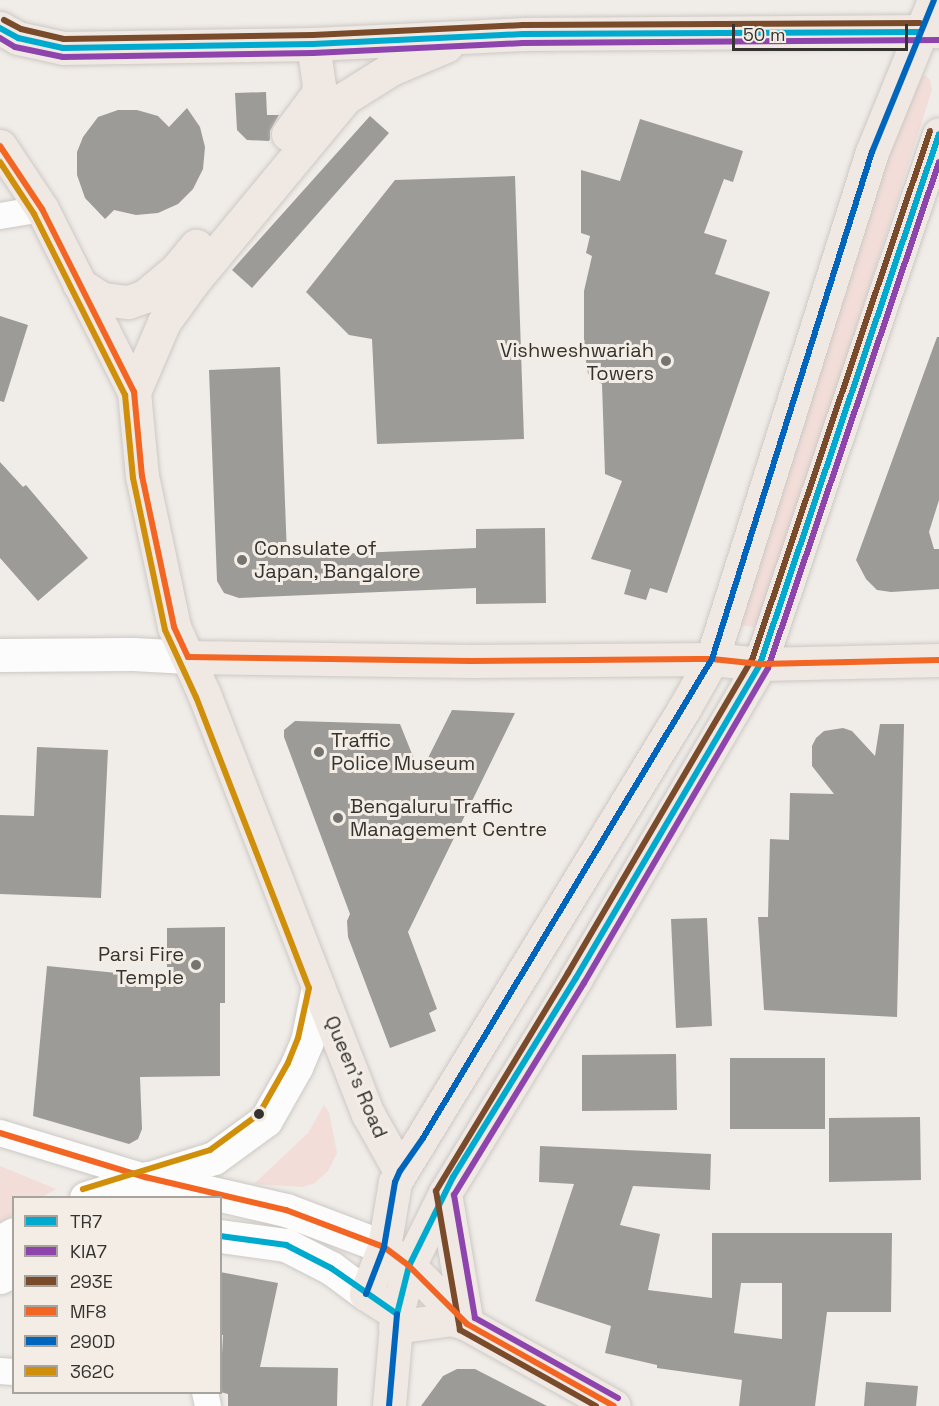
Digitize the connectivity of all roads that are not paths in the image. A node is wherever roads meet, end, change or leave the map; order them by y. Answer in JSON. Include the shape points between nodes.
{"nodes":[{"id":1,"x":934,"y":0,"type":"edge"},
{"id":2,"x":0,"y":28,"type":"edge"},
{"id":3,"x":930,"y":32,"type":"edge"},
{"id":4,"x":469,"y":37,"type":"junction"},
{"id":5,"x":313,"y":44,"type":"junction"},
{"id":6,"x":939,"y":134,"type":"edge"},
{"id":7,"x":0,"y":146,"type":"edge"},
{"id":8,"x":42,"y":210,"type":"junction"},
{"id":9,"x":0,"y":216,"type":"edge"},
{"id":10,"x":79,"y":284,"type":"junction"},
{"id":11,"x":134,"y":392,"type":"junction"},
{"id":12,"x":0,"y":655,"type":"edge"},
{"id":13,"x":188,"y":657,"type":"junction"},
{"id":14,"x":712,"y":659,"type":"junction"},
{"id":15,"x":939,"y":660,"type":"edge"},
{"id":16,"x":760,"y":664,"type":"junction"},
{"id":17,"x":318,"y":987,"type":"junction"},
{"id":18,"x":0,"y":1133,"type":"edge"},
{"id":19,"x":400,"y":1171,"type":"junction"},
{"id":20,"x":145,"y":1177,"type":"junction"},
{"id":21,"x":445,"y":1193,"type":"junction"},
{"id":22,"x":89,"y":1196,"type":"edge"},
{"id":23,"x":222,"y":1236,"type":"edge"},
{"id":24,"x":384,"y":1247,"type":"junction"},
{"id":25,"x":409,"y":1266,"type":"junction"},
{"id":26,"x":366,"y":1294,"type":"junction"},
{"id":27,"x":396,"y":1320,"type":"junction"},
{"id":28,"x":466,"y":1324,"type":"junction"},
{"id":29,"x":389,"y":1406,"type":"edge"},
{"id":30,"x":614,"y":1406,"type":"edge"}],
"edges":[{"from":1,"to":3,"type":"main road"},
{"from":2,"to":5,"type":"main road","via":[[18,38],[63,48]]},
{"from":3,"to":4,"type":"main road"},
{"from":3,"to":14,"type":"main road","via":[[872,152]]},
{"from":4,"to":5,"type":"main road"},
{"from":4,"to":11,"type":"main road","via":[[391,69],[345,98],[164,322]]},
{"from":5,"to":10,"type":"main road","via":[[319,86],[312,104],[176,271],[145,296],[128,302],[102,299]]},
{"from":6,"to":16,"type":"main road"},
{"from":7,"to":8,"type":"main road","name":"Queen's Road"},
{"from":8,"to":9,"type":"street"},
{"from":8,"to":10,"type":"main road","name":"Queen's Road"},
{"from":10,"to":11,"type":"main road","name":"Queen's Road"},
{"from":11,"to":13,"type":"main road","name":"Queen's Road","via":[[142,476],[163,580],[174,627]]},
{"from":12,"to":13,"type":"street"},
{"from":13,"to":14,"type":"main road","via":[[448,661]]},
{"from":13,"to":17,"type":"main road","name":"Queen's Road"},
{"from":14,"to":16,"type":"main road"},
{"from":14,"to":19,"type":"main road"},
{"from":15,"to":16,"type":"main road"},
{"from":16,"to":21,"type":"main road"},
{"from":17,"to":19,"type":"main road","name":"Queen's Road","via":[[368,1114]]},
{"from":17,"to":20,"type":"street","via":[[307,1041],[266,1120],[214,1158]]},
{"from":18,"to":20,"type":"street"},
{"from":19,"to":21,"type":"main road"},
{"from":19,"to":24,"type":"main road"},
{"from":20,"to":22,"type":"street"},
{"from":20,"to":24,"type":"street","via":[[286,1210]]},
{"from":21,"to":25,"type":"main road"},
{"from":21,"to":28,"type":"main road"},
{"from":23,"to":26,"type":"street","via":[[286,1245],[331,1268]]},
{"from":24,"to":25,"type":"main road"},
{"from":24,"to":26,"type":"main road"},
{"from":25,"to":27,"type":"main road"},
{"from":25,"to":28,"type":"main road"},
{"from":26,"to":27,"type":"main road"},
{"from":27,"to":28,"type":"main road","via":[[452,1318]]},
{"from":27,"to":29,"type":"main road"},
{"from":28,"to":30,"type":"main road"}]}
